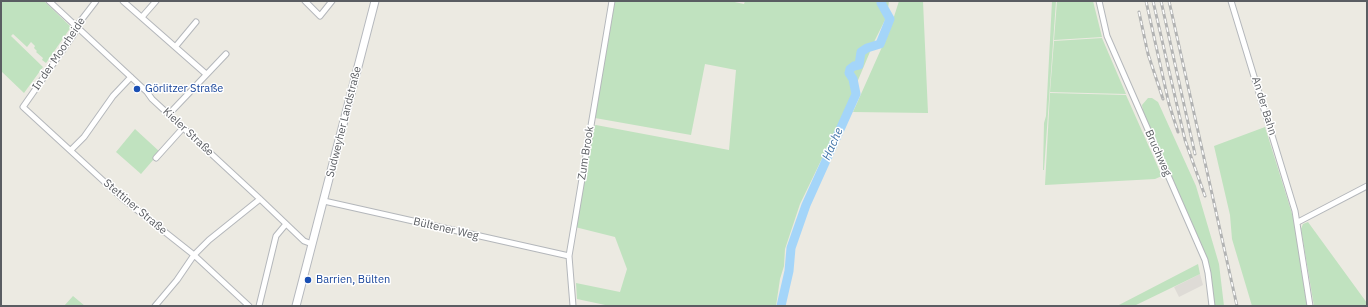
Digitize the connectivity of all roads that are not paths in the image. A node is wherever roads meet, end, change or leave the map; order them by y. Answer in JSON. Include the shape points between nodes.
{"nodes":[{"id":1,"x":49,"y":1,"type":"edge"},
{"id":2,"x":96,"y":1,"type":"edge"},
{"id":3,"x":123,"y":1,"type":"edge"},
{"id":4,"x":156,"y":1,"type":"edge"},
{"id":5,"x":305,"y":1,"type":"edge"},
{"id":6,"x":332,"y":1,"type":"edge"},
{"id":7,"x":375,"y":1,"type":"edge"},
{"id":8,"x":612,"y":1,"type":"edge"},
{"id":9,"x":1099,"y":1,"type":"edge"},
{"id":10,"x":1231,"y":1,"type":"edge"},
{"id":11,"x":142,"y":17,"type":"junction"},
{"id":12,"x":196,"y":22,"type":"dead end"},
{"id":13,"x":77,"y":28,"type":"junction"},
{"id":14,"x":176,"y":46,"type":"junction"},
{"id":15,"x":226,"y":54,"type":"dead end"},
{"id":16,"x":206,"y":74,"type":"junction"},
{"id":17,"x":131,"y":77,"type":"junction"},
{"id":18,"x":23,"y":107,"type":"joint"},
{"id":19,"x":169,"y":114,"type":"junction"},
{"id":20,"x":183,"y":128,"type":"junction"},
{"id":21,"x":71,"y":150,"type":"junction"},
{"id":22,"x":156,"y":158,"type":"dead end"},
{"id":23,"x":1367,"y":186,"type":"edge"},
{"id":24,"x":260,"y":199,"type":"junction"},
{"id":25,"x":324,"y":201,"type":"junction"},
{"id":26,"x":1298,"y":222,"type":"junction"},
{"id":27,"x":286,"y":224,"type":"junction"},
{"id":28,"x":312,"y":244,"type":"junction"},
{"id":29,"x":194,"y":255,"type":"junction"},
{"id":30,"x":569,"y":256,"type":"junction"},
{"id":31,"x":155,"y":306,"type":"edge"},
{"id":32,"x":249,"y":306,"type":"edge"},
{"id":33,"x":259,"y":306,"type":"edge"},
{"id":34,"x":296,"y":306,"type":"edge"},
{"id":35,"x":573,"y":306,"type":"edge"},
{"id":36,"x":1212,"y":306,"type":"edge"},
{"id":37,"x":1310,"y":306,"type":"edge"}],
"edges":[{"from":1,"to":13,"type":"street","name":"Kieler Straße"},
{"from":2,"to":13,"type":"street","name":"In der Moorheide"},
{"from":3,"to":11,"type":"street"},
{"from":4,"to":11,"type":"street"},
{"from":5,"to":6,"type":"street","via":[[320,16]]},
{"from":7,"to":25,"type":"main road","name":"Sudweyher Landstraße"},
{"from":8,"to":30,"type":"street","name":"Zum Brook"},
{"from":9,"to":36,"type":"street","name":"Bruchweg","via":[[1107,36],[1205,260]]},
{"from":10,"to":26,"type":"street","name":"An der Bahn"},
{"from":11,"to":14,"type":"street"},
{"from":12,"to":14,"type":"street"},
{"from":13,"to":17,"type":"street","name":"Kieler Straße"},
{"from":13,"to":18,"type":"street","name":"In der Moorheide"},
{"from":14,"to":16,"type":"street"},
{"from":15,"to":16,"type":"street"},
{"from":16,"to":19,"type":"street"},
{"from":17,"to":19,"type":"street","name":"Kieler Straße"},
{"from":17,"to":21,"type":"street"},
{"from":18,"to":21,"type":"street","name":"Stettiner Straße"},
{"from":19,"to":20,"type":"street","name":"Kieler Straße"},
{"from":20,"to":22,"type":"street"},
{"from":20,"to":24,"type":"street","name":"Kieler Straße"},
{"from":21,"to":29,"type":"street","name":"Stettiner Straße","via":[[122,198]]},
{"from":23,"to":26,"type":"street"},
{"from":24,"to":27,"type":"street","name":"Kieler Straße"},
{"from":24,"to":29,"type":"street"},
{"from":25,"to":28,"type":"main road","name":"Sudweyher Landstraße"},
{"from":25,"to":30,"type":"street","name":"Bültener Weg"},
{"from":26,"to":37,"type":"street","name":"An der Bahn"},
{"from":27,"to":28,"type":"street","name":"Kieler Straße","via":[[304,241]]},
{"from":27,"to":33,"type":"street","via":[[276,236]]},
{"from":28,"to":34,"type":"main road","name":"Sudweyher Landstraße"},
{"from":29,"to":31,"type":"street"},
{"from":29,"to":32,"type":"street","name":"Stettiner Straße"},
{"from":30,"to":35,"type":"street","name":"Zum Brook"}]}
